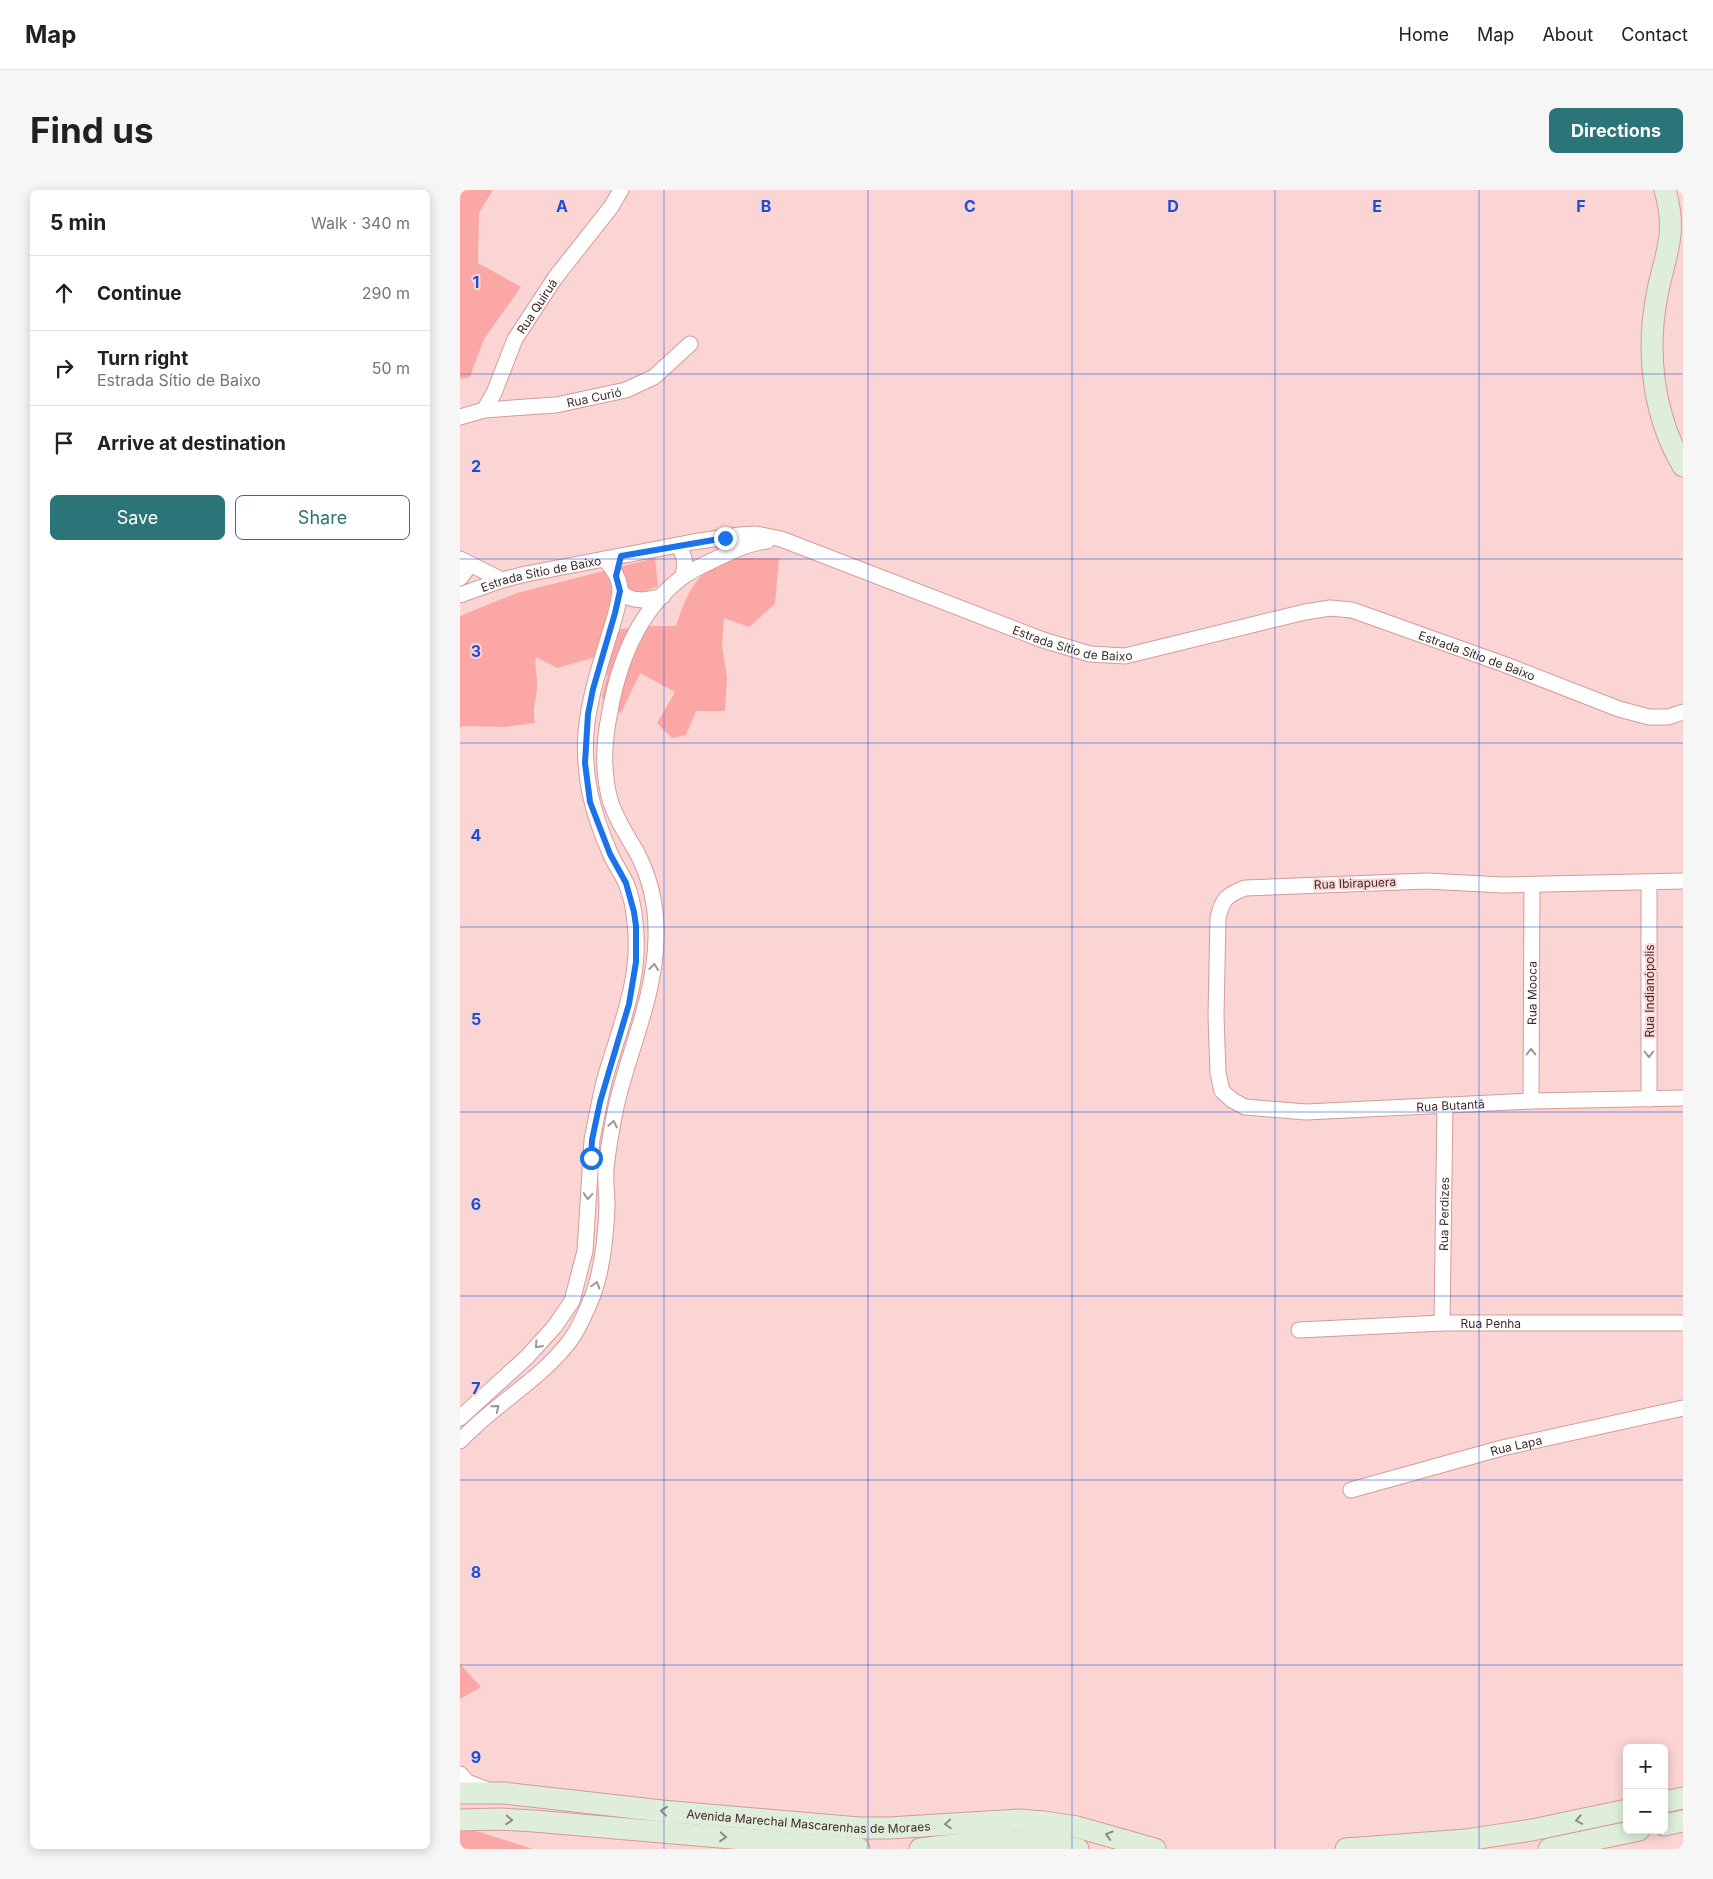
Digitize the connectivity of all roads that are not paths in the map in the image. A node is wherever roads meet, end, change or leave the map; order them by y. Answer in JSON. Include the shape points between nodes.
{"nodes":[{"id":1,"x":621,"y":190,"type":"edge"},
{"id":2,"x":1665,"y":190,"type":"edge"},
{"id":3,"x":690,"y":344,"type":"dead end"},
{"id":4,"x":484,"y":410,"type":"junction"},
{"id":5,"x":460,"y":416,"type":"edge"},
{"id":6,"x":1683,"y":466,"type":"edge"},
{"id":7,"x":781,"y":538,"type":"junction"},
{"id":8,"x":678,"y":545,"type":"junction"},
{"id":9,"x":621,"y":556,"type":"junction"},
{"id":10,"x":604,"y":559,"type":"junction"},
{"id":11,"x":465,"y":562,"type":"edge"},
{"id":12,"x":616,"y":576,"type":"junction"},
{"id":13,"x":682,"y":577,"type":"junction"},
{"id":14,"x":460,"y":578,"type":"edge"},
{"id":15,"x":502,"y":580,"type":"junction"},
{"id":16,"x":620,"y":591,"type":"junction"},
{"id":17,"x":460,"y":595,"type":"edge"},
{"id":18,"x":662,"y":596,"type":"junction"},
{"id":19,"x":1683,"y":712,"type":"edge"},
{"id":20,"x":1683,"y":881,"type":"edge"},
{"id":21,"x":1649,"y":883,"type":"junction"},
{"id":22,"x":1532,"y":885,"type":"junction"},
{"id":23,"x":1222,"y":1091,"type":"joint"},
{"id":24,"x":1683,"y":1098,"type":"edge"},
{"id":25,"x":1649,"y":1099,"type":"junction"},
{"id":26,"x":1531,"y":1101,"type":"junction"},
{"id":27,"x":1445,"y":1105,"type":"junction"},
{"id":28,"x":1442,"y":1323,"type":"junction"},
{"id":29,"x":1683,"y":1323,"type":"edge"},
{"id":30,"x":1299,"y":1330,"type":"dead end"},
{"id":31,"x":1683,"y":1408,"type":"edge"},
{"id":32,"x":460,"y":1418,"type":"edge"},
{"id":33,"x":460,"y":1441,"type":"edge"},
{"id":34,"x":1351,"y":1490,"type":"dead end"},
{"id":35,"x":460,"y":1774,"type":"edge"},
{"id":36,"x":460,"y":1793,"type":"edge"},
{"id":37,"x":504,"y":1793,"type":"junction"},
{"id":38,"x":1683,"y":1798,"type":"edge"},
{"id":39,"x":1668,"y":1801,"type":"edge"},
{"id":40,"x":1623,"y":1811,"type":"edge"},
{"id":41,"x":460,"y":1820,"type":"edge"},
{"id":42,"x":1683,"y":1821,"type":"edge"},
{"id":43,"x":1668,"y":1824,"type":"edge"},
{"id":44,"x":1623,"y":1833,"type":"edge"},
{"id":45,"x":1383,"y":1847,"type":"edge"},
{"id":46,"x":859,"y":1849,"type":"edge"},
{"id":47,"x":920,"y":1849,"type":"edge"},
{"id":48,"x":1078,"y":1849,"type":"edge"},
{"id":49,"x":1156,"y":1849,"type":"edge"},
{"id":50,"x":1346,"y":1849,"type":"edge"},
{"id":51,"x":1350,"y":1849,"type":"edge"},
{"id":52,"x":1549,"y":1849,"type":"edge"}],
"edges":[{"from":1,"to":4,"type":"street","name":"Rua Quiruá","via":[[555,278],[516,339]]},
{"from":2,"to":6,"type":"street","via":[[1670,206],[1670,245],[1657,294],[1652,362],[1665,428]]},
{"from":3,"to":4,"type":"street","name":"Rua Curió","via":[[654,377],[626,390],[556,405]]},
{"from":4,"to":5,"type":"street"},
{"from":7,"to":8,"type":"street","name":"Estrada Sítio de Baixo","via":[[740,535]]},
{"from":7,"to":13,"type":"street","via":[[739,548]]},
{"from":7,"to":19,"type":"street","name":"Estrada Sítio de Baixo","via":[[1043,640],[1090,654],[1125,656],[1305,612],[1345,609],[1428,636],[1618,709],[1649,717],[1668,717]]},
{"from":8,"to":9,"type":"street","name":"Estrada Sítio de Baixo"},
{"from":8,"to":13,"type":"street","via":[[685,559]]},
{"from":9,"to":10,"type":"street","name":"Estrada Sítio de Baixo"},
{"from":9,"to":12,"type":"street"},
{"from":10,"to":12,"type":"street"},
{"from":10,"to":15,"type":"street","name":"Estrada Sítio de Baixo"},
{"from":11,"to":14,"type":"street"},
{"from":11,"to":15,"type":"street"},
{"from":12,"to":16,"type":"street"},
{"from":13,"to":18,"type":"street"},
{"from":15,"to":17,"type":"street","name":"Estrada Sítio de Baixo"},
{"from":16,"to":18,"type":"street","via":[[635,600]]},
{"from":16,"to":32,"type":"street","one_way":true,"via":[[593,689],[585,763],[590,802],[610,854],[626,883],[634,912],[636,962],[629,1004],[605,1078],[594,1132],[585,1252],[572,1301],[554,1326],[527,1357]]},
{"from":33,"to":18,"type":"street","one_way":true,"via":[[533,1378],[569,1341],[582,1321],[601,1267],[607,1208],[606,1170],[612,1129],[649,996],[656,936],[654,902],[647,876],[610,801],[605,740],[625,655],[644,618]]},
{"from":20,"to":21,"type":"street","name":"Rua Ibirapuera"},
{"from":21,"to":22,"type":"street","name":"Rua Ibirapuera"},
{"from":21,"to":25,"type":"street","name":"Rua Indianópolis","one_way":true},
{"from":22,"to":23,"type":"street","name":"Rua Ibirapuera","via":[[1427,881],[1263,886],[1233,892],[1221,905],[1218,918],[1216,1016],[1218,1073]]},
{"from":26,"to":22,"type":"street","name":"Rua Mooca","one_way":true},
{"from":23,"to":27,"type":"street","name":"Rua Butantã","via":[[1245,1107],[1264,1110],[1306,1112]]},
{"from":24,"to":25,"type":"street","name":"Rua Butantã"},
{"from":25,"to":26,"type":"street","name":"Rua Butantã"},
{"from":26,"to":27,"type":"street","name":"Rua Butantã"},
{"from":27,"to":28,"type":"street","name":"Rua Perdizes"},
{"from":28,"to":29,"type":"street","name":"Rua Penha"},
{"from":28,"to":30,"type":"street","name":"Rua Penha"},
{"from":31,"to":34,"type":"street","name":"Rua Lapa","via":[[1502,1448]]},
{"from":35,"to":37,"type":"street","via":[[483,1789]]},
{"from":36,"to":37,"type":"street","name":"Avenida Marechal Mascarenhas de Moraes"},
{"from":49,"to":37,"type":"street","name":"Avenida Marechal Mascarenhas de Moraes","one_way":true,"via":[[1085,1829],[1044,1822],[1019,1820],[859,1828]]},
{"from":38,"to":39,"type":"street"},
{"from":40,"to":45,"type":"street","one_way":true,"via":[[1474,1839]]},
{"from":41,"to":46,"type":"street","name":"Avenida Marechal Mascarenhas de Moraes","one_way":true,"via":[[534,1821]]},
{"from":42,"to":43,"type":"street"},
{"from":44,"to":52,"type":"street"},
{"from":45,"to":51,"type":"street"},
{"from":47,"to":48,"type":"street","name":"Avenida Marechal Mascarenhas de Moraes","via":[[980,1842],[1040,1842]]},
{"from":50,"to":51,"type":"street"}]}
